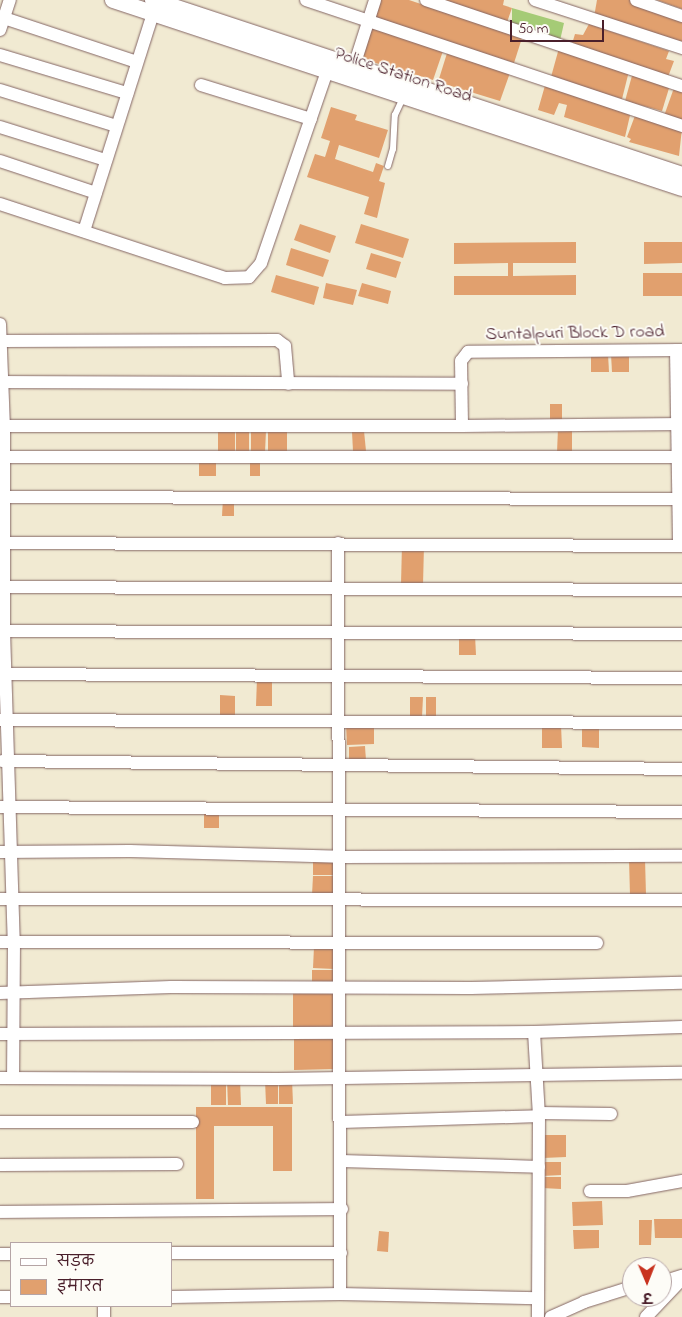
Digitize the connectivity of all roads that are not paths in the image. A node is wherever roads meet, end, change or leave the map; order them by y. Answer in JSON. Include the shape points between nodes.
{"nodes":[{"id":1,"x":10,"y":0,"type":"edge"},
{"id":2,"x":113,"y":0,"type":"edge"},
{"id":3,"x":306,"y":0,"type":"edge"},
{"id":4,"x":375,"y":0,"type":"edge"},
{"id":5,"x":426,"y":0,"type":"edge"},
{"id":6,"x":535,"y":0,"type":"edge"},
{"id":7,"x":636,"y":0,"type":"edge"},
{"id":8,"x":153,"y":7,"type":"edge"},
{"id":9,"x":682,"y":16,"type":"edge"},
{"id":10,"x":368,"y":20,"type":"junction"},
{"id":11,"x":2,"y":24,"type":"edge"},
{"id":12,"x":682,"y":48,"type":"edge"},
{"id":13,"x":0,"y":55,"type":"edge"},
{"id":14,"x":137,"y":62,"type":"junction"},
{"id":15,"x":354,"y":66,"type":"junction"},
{"id":16,"x":327,"y":71,"type":"junction"},
{"id":17,"x":201,"y":85,"type":"dead end"},
{"id":18,"x":682,"y":86,"type":"edge"},
{"id":19,"x":0,"y":90,"type":"edge"},
{"id":20,"x":127,"y":93,"type":"junction"},
{"id":21,"x":404,"y":97,"type":"junction"},
{"id":22,"x":311,"y":119,"type":"junction"},
{"id":23,"x":116,"y":126,"type":"junction"},
{"id":24,"x":682,"y":126,"type":"edge"},
{"id":25,"x":0,"y":127,"type":"edge"},
{"id":26,"x":106,"y":160,"type":"junction"},
{"id":27,"x":0,"y":161,"type":"edge"},
{"id":28,"x":388,"y":166,"type":"dead end"},
{"id":29,"x":682,"y":174,"type":"edge"},
{"id":30,"x":682,"y":188,"type":"edge"},
{"id":31,"x":96,"y":193,"type":"junction"},
{"id":32,"x":0,"y":204,"type":"edge"},
{"id":33,"x":84,"y":231,"type":"junction"},
{"id":34,"x":0,"y":324,"type":"edge"},
{"id":35,"x":1,"y":341,"type":"edge"},
{"id":36,"x":679,"y":350,"type":"edge"},
{"id":37,"x":2,"y":382,"type":"edge"},
{"id":38,"x":288,"y":384,"type":"junction"},
{"id":39,"x":462,"y":384,"type":"junction"},
{"id":40,"x":680,"y":424,"type":"edge"},
{"id":41,"x":2,"y":426,"type":"edge"},
{"id":42,"x":462,"y":426,"type":"junction"},
{"id":43,"x":2,"y":457,"type":"edge"},
{"id":44,"x":680,"y":457,"type":"edge"},
{"id":45,"x":2,"y":497,"type":"edge"},
{"id":46,"x":680,"y":499,"type":"edge"},
{"id":47,"x":2,"y":543,"type":"edge"},
{"id":48,"x":338,"y":543,"type":"junction"},
{"id":49,"x":680,"y":546,"type":"edge"},
{"id":50,"x":2,"y":587,"type":"edge"},
{"id":51,"x":338,"y":589,"type":"junction"},
{"id":52,"x":682,"y":590,"type":"edge"},
{"id":53,"x":2,"y":631,"type":"edge"},
{"id":54,"x":682,"y":634,"type":"edge"},
{"id":55,"x":338,"y":635,"type":"junction"},
{"id":56,"x":3,"y":674,"type":"edge"},
{"id":57,"x":339,"y":676,"type":"junction"},
{"id":58,"x":682,"y":678,"type":"edge"},
{"id":59,"x":4,"y":720,"type":"edge"},
{"id":60,"x":339,"y":720,"type":"junction"},
{"id":61,"x":682,"y":723,"type":"edge"},
{"id":62,"x":4,"y":761,"type":"edge"},
{"id":63,"x":338,"y":765,"type":"junction"},
{"id":64,"x":682,"y":769,"type":"edge"},
{"id":65,"x":5,"y":807,"type":"edge"},
{"id":66,"x":340,"y":809,"type":"junction"},
{"id":67,"x":682,"y":812,"type":"edge"},
{"id":68,"x":6,"y":852,"type":"edge"},
{"id":69,"x":682,"y":856,"type":"edge"},
{"id":70,"x":340,"y":857,"type":"junction"},
{"id":71,"x":340,"y":898,"type":"junction"},
{"id":72,"x":0,"y":899,"type":"edge"},
{"id":73,"x":13,"y":899,"type":"junction"},
{"id":74,"x":682,"y":900,"type":"edge"},
{"id":75,"x":0,"y":942,"type":"edge"},
{"id":76,"x":14,"y":942,"type":"junction"},
{"id":77,"x":339,"y":942,"type":"junction"},
{"id":78,"x":597,"y":943,"type":"dead end"},
{"id":79,"x":682,"y":983,"type":"edge"},
{"id":80,"x":340,"y":987,"type":"junction"},
{"id":81,"x":0,"y":993,"type":"edge"},
{"id":82,"x":14,"y":993,"type":"junction"},
{"id":83,"x":682,"y":1027,"type":"edge"},
{"id":84,"x":342,"y":1032,"type":"junction"},
{"id":85,"x":534,"y":1032,"type":"junction"},
{"id":86,"x":6,"y":1034,"type":"edge"},
{"id":87,"x":682,"y":1073,"type":"edge"},
{"id":88,"x":536,"y":1074,"type":"junction"},
{"id":89,"x":341,"y":1077,"type":"junction"},
{"id":90,"x":6,"y":1078,"type":"edge"},
{"id":91,"x":611,"y":1114,"type":"dead end"},
{"id":92,"x":539,"y":1115,"type":"junction"},
{"id":93,"x":0,"y":1122,"type":"edge"},
{"id":94,"x":193,"y":1122,"type":"dead end"},
{"id":95,"x":341,"y":1122,"type":"junction"},
{"id":96,"x":341,"y":1161,"type":"junction"},
{"id":97,"x":177,"y":1164,"type":"dead end"},
{"id":98,"x":0,"y":1165,"type":"edge"},
{"id":99,"x":539,"y":1167,"type":"junction"},
{"id":100,"x":682,"y":1181,"type":"edge"},
{"id":101,"x":590,"y":1191,"type":"dead end"},
{"id":102,"x":342,"y":1209,"type":"junction"},
{"id":103,"x":0,"y":1212,"type":"edge"},
{"id":104,"x":172,"y":1253,"type":"edge"},
{"id":105,"x":341,"y":1253,"type":"junction"},
{"id":106,"x":682,"y":1278,"type":"edge"},
{"id":107,"x":622,"y":1289,"type":"edge"},
{"id":108,"x":340,"y":1294,"type":"junction"},
{"id":109,"x":172,"y":1297,"type":"edge"},
{"id":110,"x":538,"y":1298,"type":"junction"},
{"id":111,"x":538,"y":1317,"type":"edge"},
{"id":112,"x":552,"y":1317,"type":"edge"},
{"id":113,"x":646,"y":1317,"type":"edge"}],
"edges":[{"from":1,"to":11,"type":"street"},
{"from":2,"to":8,"type":"street","name":"Police Station Road"},
{"from":3,"to":10,"type":"street"},
{"from":4,"to":10,"type":"street"},
{"from":5,"to":18,"type":"street"},
{"from":6,"to":12,"type":"street"},
{"from":7,"to":9,"type":"street"},
{"from":8,"to":14,"type":"street"},
{"from":8,"to":15,"type":"street","name":"Police Station Road"},
{"from":8,"to":16,"type":"street","name":"Police Station Road"},
{"from":10,"to":15,"type":"street"},
{"from":10,"to":24,"type":"street"},
{"from":11,"to":14,"type":"street"},
{"from":13,"to":20,"type":"street"},
{"from":14,"to":20,"type":"street"},
{"from":15,"to":29,"type":"street","name":"Police Station Road"},
{"from":16,"to":21,"type":"street","name":"Police Station Road"},
{"from":16,"to":22,"type":"street"},
{"from":17,"to":22,"type":"street"},
{"from":19,"to":23,"type":"street"},
{"from":20,"to":23,"type":"street"},
{"from":21,"to":28,"type":"lane","via":[[396,115]]},
{"from":21,"to":30,"type":"street","name":"Police Station Road"},
{"from":22,"to":33,"type":"street","via":[[261,262],[249,277],[226,278]]},
{"from":23,"to":26,"type":"street"},
{"from":25,"to":26,"type":"street"},
{"from":26,"to":31,"type":"street"},
{"from":27,"to":31,"type":"street"},
{"from":31,"to":33,"type":"street"},
{"from":32,"to":33,"type":"street"},
{"from":34,"to":35,"type":"street"},
{"from":35,"to":37,"type":"street"},
{"from":35,"to":38,"type":"street","via":[[277,340],[285,346]]},
{"from":36,"to":39,"type":"street","name":"Suntalpuri Block D road","via":[[468,352],[461,361]]},
{"from":36,"to":40,"type":"street"},
{"from":37,"to":38,"type":"street"},
{"from":37,"to":41,"type":"street"},
{"from":38,"to":39,"type":"street"},
{"from":39,"to":42,"type":"street"},
{"from":40,"to":42,"type":"street"},
{"from":40,"to":44,"type":"street"},
{"from":41,"to":42,"type":"street"},
{"from":41,"to":43,"type":"street"},
{"from":43,"to":44,"type":"street"},
{"from":43,"to":45,"type":"street"},
{"from":44,"to":46,"type":"street"},
{"from":45,"to":46,"type":"street"},
{"from":45,"to":47,"type":"street"},
{"from":46,"to":49,"type":"street"},
{"from":47,"to":48,"type":"street"},
{"from":47,"to":50,"type":"street"},
{"from":48,"to":49,"type":"street"},
{"from":48,"to":51,"type":"street"},
{"from":50,"to":51,"type":"street"},
{"from":50,"to":53,"type":"street"},
{"from":51,"to":52,"type":"street"},
{"from":51,"to":55,"type":"street"},
{"from":53,"to":55,"type":"street"},
{"from":53,"to":56,"type":"street"},
{"from":54,"to":55,"type":"street"},
{"from":55,"to":57,"type":"street"},
{"from":56,"to":57,"type":"street"},
{"from":56,"to":59,"type":"street"},
{"from":57,"to":58,"type":"street"},
{"from":57,"to":60,"type":"street"},
{"from":59,"to":60,"type":"street"},
{"from":59,"to":62,"type":"street"},
{"from":60,"to":61,"type":"street"},
{"from":60,"to":63,"type":"street"},
{"from":62,"to":63,"type":"street"},
{"from":62,"to":65,"type":"street"},
{"from":63,"to":64,"type":"street"},
{"from":63,"to":66,"type":"street"},
{"from":65,"to":66,"type":"street"},
{"from":65,"to":68,"type":"street"},
{"from":66,"to":67,"type":"street"},
{"from":66,"to":70,"type":"street"},
{"from":68,"to":70,"type":"street","via":[[130,851]]},
{"from":68,"to":73,"type":"street"},
{"from":69,"to":70,"type":"street"},
{"from":70,"to":71,"type":"street"},
{"from":71,"to":73,"type":"street"},
{"from":71,"to":74,"type":"street"},
{"from":71,"to":77,"type":"street"},
{"from":72,"to":73,"type":"street"},
{"from":73,"to":76,"type":"street"},
{"from":75,"to":76,"type":"street"},
{"from":76,"to":77,"type":"street"},
{"from":76,"to":82,"type":"street"},
{"from":77,"to":78,"type":"street"},
{"from":77,"to":80,"type":"street"},
{"from":79,"to":80,"type":"street"},
{"from":80,"to":82,"type":"street","via":[[171,987]]},
{"from":80,"to":84,"type":"street"},
{"from":81,"to":82,"type":"street"},
{"from":82,"to":86,"type":"street"},
{"from":83,"to":85,"type":"street"},
{"from":84,"to":85,"type":"street"},
{"from":84,"to":86,"type":"street"},
{"from":84,"to":89,"type":"street"},
{"from":85,"to":88,"type":"street"},
{"from":86,"to":90,"type":"street"},
{"from":87,"to":88,"type":"street"},
{"from":88,"to":89,"type":"street"},
{"from":88,"to":92,"type":"street"},
{"from":89,"to":90,"type":"street"},
{"from":89,"to":95,"type":"street"},
{"from":91,"to":92,"type":"street"},
{"from":92,"to":95,"type":"street"},
{"from":92,"to":99,"type":"street"},
{"from":93,"to":94,"type":"street"},
{"from":95,"to":96,"type":"street"},
{"from":96,"to":99,"type":"street"},
{"from":96,"to":102,"type":"street"},
{"from":97,"to":98,"type":"street"},
{"from":99,"to":110,"type":"street"},
{"from":100,"to":101,"type":"street","via":[[627,1191]]},
{"from":102,"to":103,"type":"street"},
{"from":102,"to":105,"type":"street"},
{"from":104,"to":105,"type":"street"},
{"from":105,"to":108,"type":"street"},
{"from":106,"to":113,"type":"street"},
{"from":107,"to":112,"type":"street"},
{"from":108,"to":109,"type":"street"},
{"from":108,"to":110,"type":"street"},
{"from":110,"to":111,"type":"street"}]}
